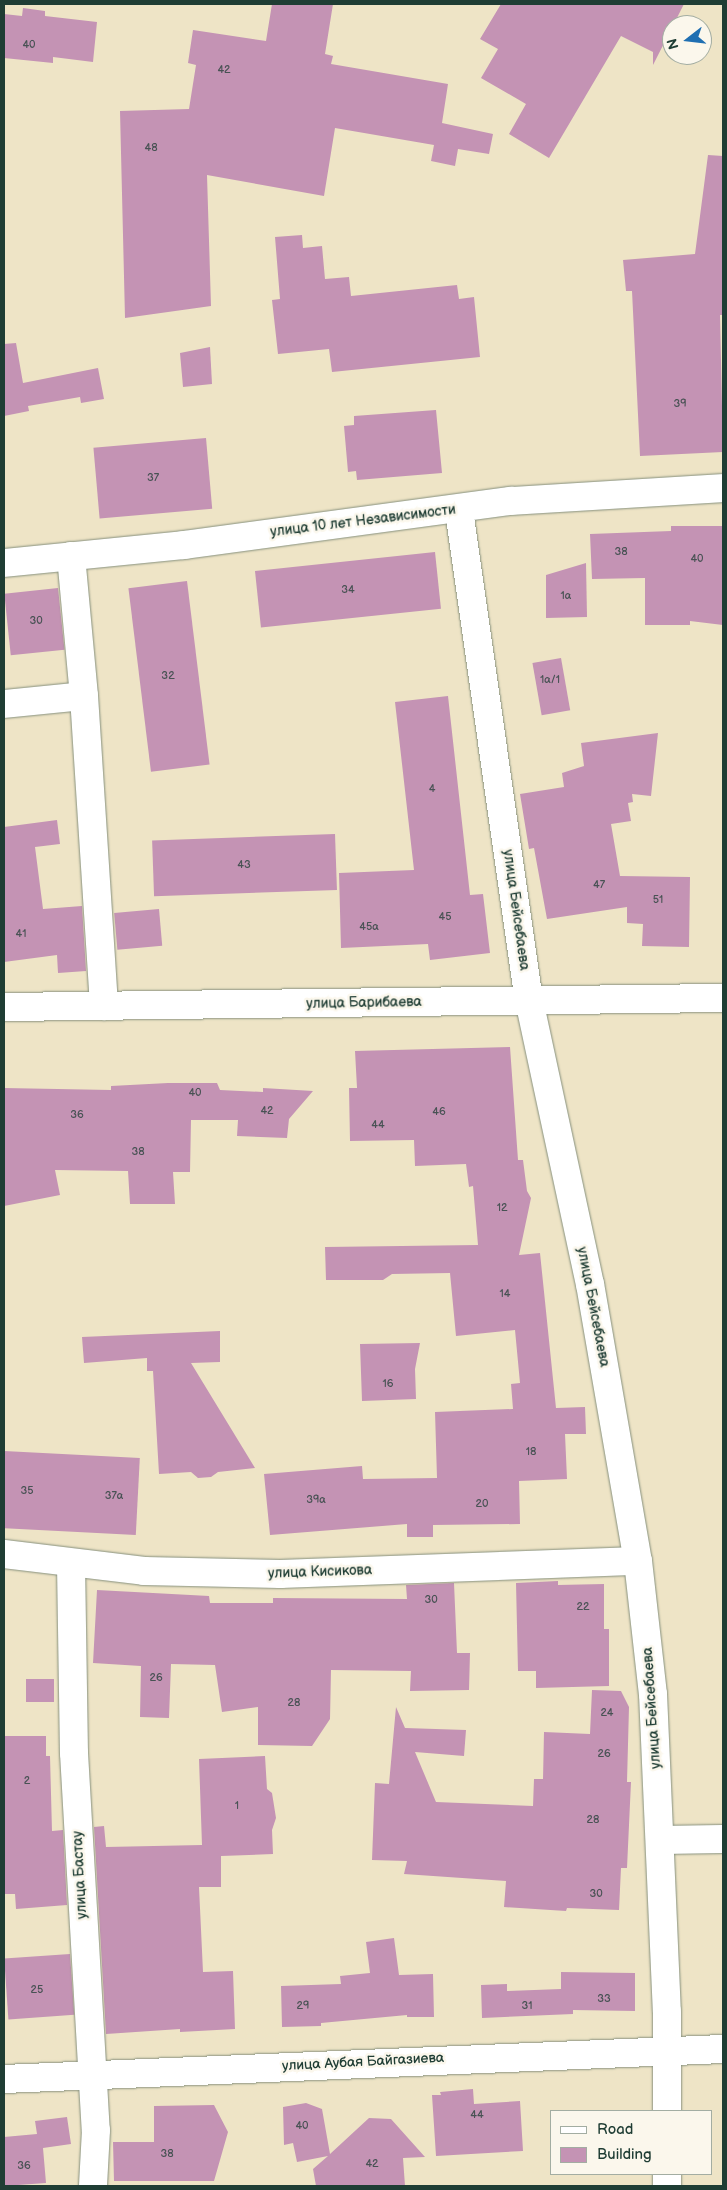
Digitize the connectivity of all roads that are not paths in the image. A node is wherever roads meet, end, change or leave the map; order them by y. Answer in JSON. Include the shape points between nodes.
{"nodes":[{"id":1,"x":723,"y":488,"type":"edge"},
{"id":2,"x":459,"y":510,"type":"junction"},
{"id":3,"x":70,"y":556,"type":"junction"},
{"id":4,"x":4,"y":563,"type":"edge"},
{"id":5,"x":84,"y":696,"type":"junction"},
{"id":6,"x":4,"y":704,"type":"edge"},
{"id":7,"x":723,"y":998,"type":"edge"},
{"id":8,"x":529,"y":1000,"type":"junction"},
{"id":9,"x":104,"y":1006,"type":"junction"},
{"id":10,"x":4,"y":1007,"type":"edge"},
{"id":11,"x":4,"y":1554,"type":"edge"},
{"id":12,"x":638,"y":1561,"type":"junction"},
{"id":13,"x":71,"y":1564,"type":"junction"},
{"id":14,"x":723,"y":1839,"type":"edge"},
{"id":15,"x":660,"y":1840,"type":"junction"},
{"id":16,"x":668,"y":2049,"type":"junction"},
{"id":17,"x":723,"y":2049,"type":"edge"},
{"id":18,"x":92,"y":2074,"type":"junction"},
{"id":19,"x":4,"y":2079,"type":"edge"},
{"id":20,"x":667,"y":2110,"type":"edge"},
{"id":21,"x":93,"y":2186,"type":"edge"}],
"edges":[{"from":1,"to":2,"type":"street","name":"улица 10 лет Независимости","via":[[511,501]]},
{"from":2,"to":3,"type":"street","name":"улица 10 лет Независимости"},
{"from":2,"to":8,"type":"street","name":"улица Бейсебаева"},
{"from":3,"to":4,"type":"street","name":"улица 10 лет Независимости"},
{"from":3,"to":5,"type":"street"},
{"from":5,"to":6,"type":"street"},
{"from":5,"to":9,"type":"street"},
{"from":7,"to":8,"type":"street","name":"улица Барибаева"},
{"from":8,"to":9,"type":"street","name":"улица Барибаева"},
{"from":8,"to":12,"type":"street","name":"улица Бейсебаева","via":[[590,1284]]},
{"from":9,"to":10,"type":"street","name":"улица Барибаева"},
{"from":11,"to":13,"type":"street","name":"улица Кисикова"},
{"from":12,"to":13,"type":"street","name":"улица Кисикова","via":[[280,1574],[144,1571]]},
{"from":12,"to":15,"type":"street","name":"улица Бейсебаева","via":[[653,1694]]},
{"from":13,"to":18,"type":"street","name":"улица Бастау","via":[[74,1753]]},
{"from":14,"to":15,"type":"street"},
{"from":15,"to":16,"type":"street","name":"улица Бейсебаева"},
{"from":16,"to":17,"type":"street","name":"улица Аубая Байгазиева"},
{"from":16,"to":18,"type":"street","name":"улица Аубая Байгазиева"},
{"from":16,"to":20,"type":"street","name":"улица Бейсебаева"},
{"from":18,"to":19,"type":"street","name":"улица Аубая Байгазиева"},
{"from":18,"to":21,"type":"street","name":"улица Бастау","via":[[96,2130]]}]}
